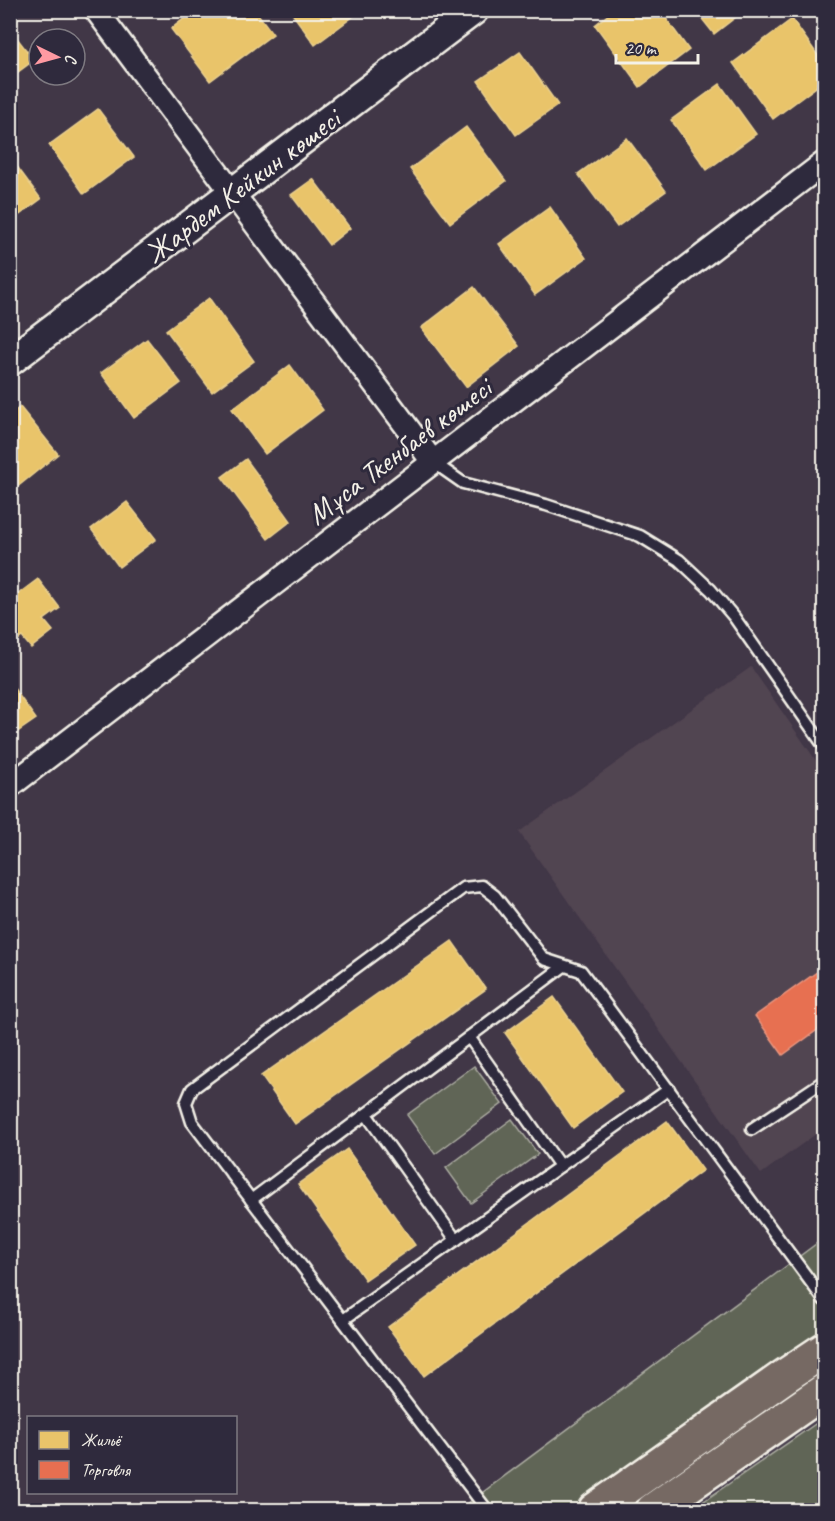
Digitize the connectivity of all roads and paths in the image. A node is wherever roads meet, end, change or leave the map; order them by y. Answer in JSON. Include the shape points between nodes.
{"nodes":[{"id":1,"x":96,"y":10,"type":"edge"},
{"id":2,"x":474,"y":10,"type":"edge"},
{"id":3,"x":825,"y":163,"type":"edge"},
{"id":4,"x":232,"y":193,"type":"junction"},
{"id":5,"x":10,"y":361,"type":"edge"},
{"id":6,"x":434,"y":462,"type":"junction"},
{"id":7,"x":825,"y":746,"type":"edge"},
{"id":8,"x":10,"y":786,"type":"edge"},
{"id":9,"x":564,"y":966,"type":"junction"},
{"id":10,"x":469,"y":1037,"type":"junction"},
{"id":11,"x":825,"y":1081,"type":"edge"},
{"id":12,"x":669,"y":1089,"type":"junction"},
{"id":13,"x":366,"y":1114,"type":"junction"},
{"id":14,"x":752,"y":1129,"type":"dead end"},
{"id":15,"x":560,"y":1166,"type":"junction"},
{"id":16,"x":251,"y":1200,"type":"junction"},
{"id":17,"x":456,"y":1240,"type":"junction"},
{"id":18,"x":825,"y":1300,"type":"edge"},
{"id":19,"x":343,"y":1320,"type":"junction"},
{"id":20,"x":825,"y":1350,"type":"edge"},
{"id":21,"x":825,"y":1390,"type":"edge"},
{"id":22,"x":487,"y":1510,"type":"edge"},
{"id":23,"x":595,"y":1510,"type":"edge"},
{"id":24,"x":653,"y":1510,"type":"edge"}],
"edges":[{"from":1,"to":4,"type":"street"},
{"from":2,"to":4,"type":"street","name":"Жардем Кейкин көшесі"},
{"from":3,"to":6,"type":"street","name":"Мұса Ткенбаев көшесі"},
{"from":4,"to":5,"type":"street","name":"Жардем Кейкин көшесі"},
{"from":4,"to":6,"type":"street"},
{"from":6,"to":7,"type":"lane","via":[[463,483],[640,536],[679,560],[734,617]]},
{"from":6,"to":8,"type":"street","name":"Мұса Ткенбаев көшесі"},
{"from":9,"to":10,"type":"lane"},
{"from":9,"to":12,"type":"lane","via":[[581,971]]},
{"from":9,"to":16,"type":"lane","via":[[544,959],[495,896],[482,886],[463,888],[201,1082],[192,1089],[186,1103],[192,1122]]},
{"from":10,"to":13,"type":"lane"},
{"from":10,"to":15,"type":"lane"},
{"from":11,"to":14,"type":"lane"},
{"from":12,"to":15,"type":"lane"},
{"from":12,"to":18,"type":"lane"},
{"from":13,"to":16,"type":"lane"},
{"from":13,"to":17,"type":"lane"},
{"from":15,"to":17,"type":"lane"},
{"from":16,"to":19,"type":"lane"},
{"from":17,"to":19,"type":"lane"},
{"from":19,"to":22,"type":"lane"},
{"from":20,"to":23,"type":"main road"},
{"from":21,"to":24,"type":"main road"}]}
